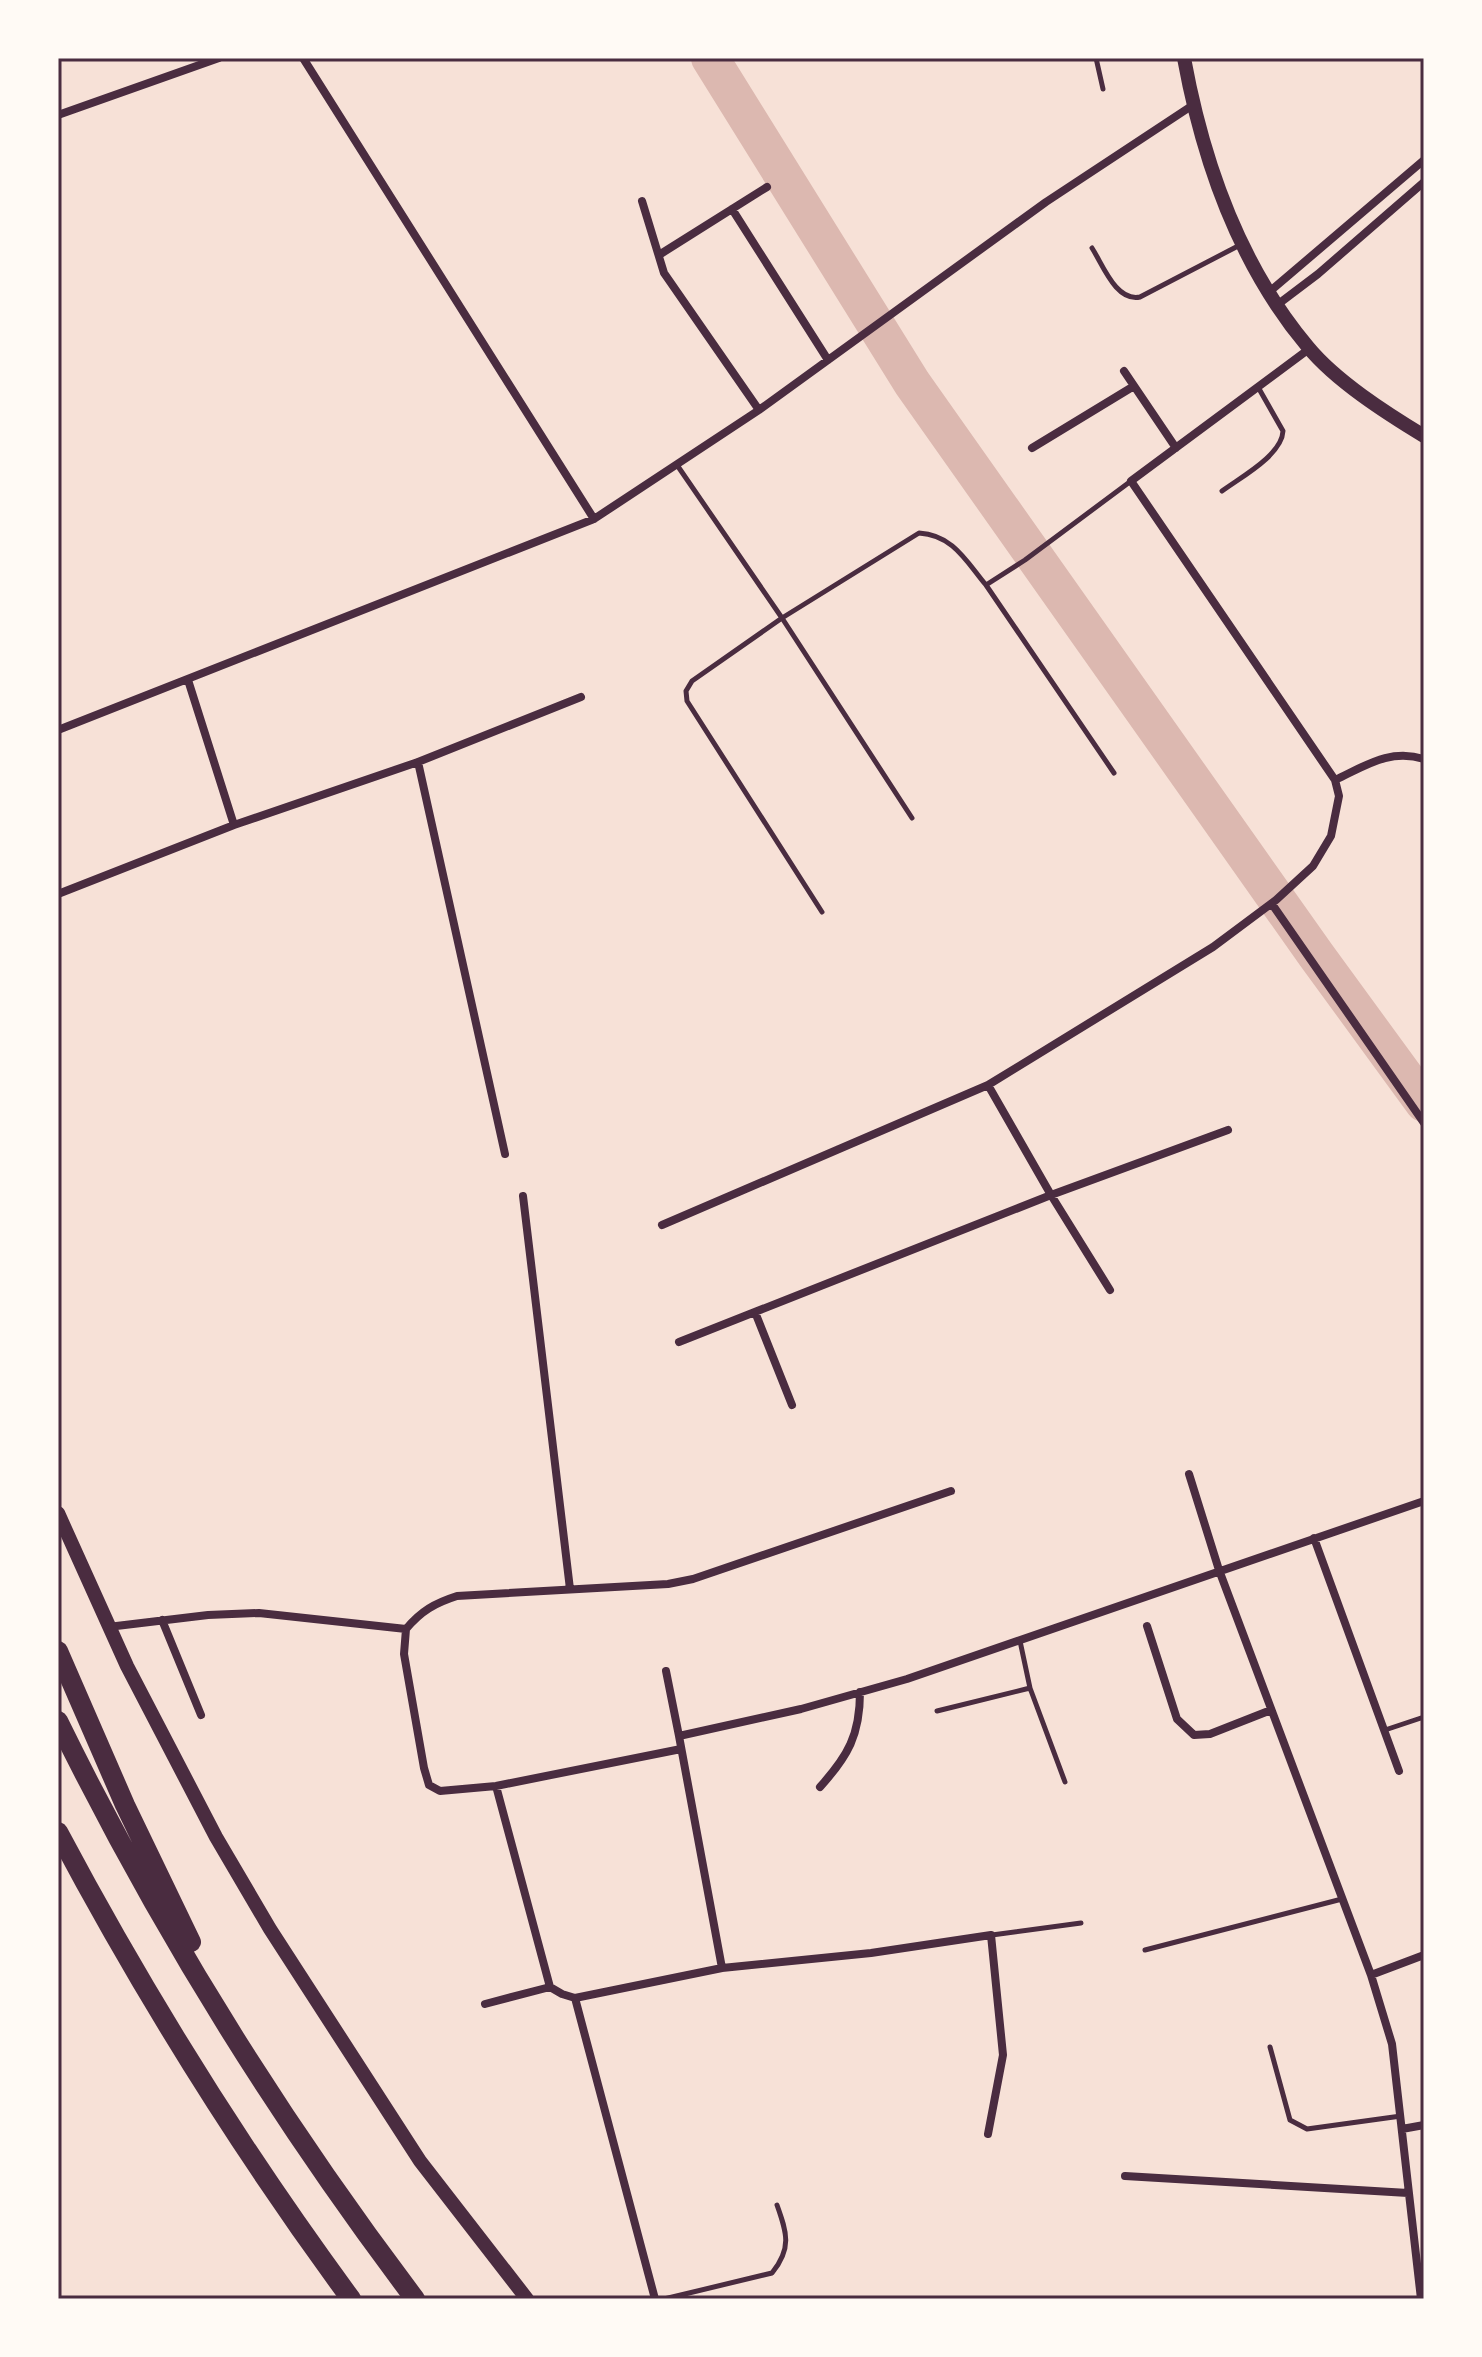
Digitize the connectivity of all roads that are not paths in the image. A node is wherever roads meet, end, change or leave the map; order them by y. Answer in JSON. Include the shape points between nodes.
{"nodes":[{"id":1,"x":219,"y":58,"type":"edge"},
{"id":2,"x":303,"y":58,"type":"edge"},
{"id":3,"x":1096,"y":58,"type":"edge"},
{"id":4,"x":1184,"y":58,"type":"edge"},
{"id":5,"x":1103,"y":89,"type":"dead end"},
{"id":6,"x":1193,"y":105,"type":"junction"},
{"id":7,"x":58,"y":115,"type":"edge"},
{"id":8,"x":1424,"y":160,"type":"edge"},
{"id":9,"x":1424,"y":182,"type":"edge"},
{"id":10,"x":767,"y":187,"type":"dead end"},
{"id":11,"x":642,"y":201,"type":"dead end"},
{"id":12,"x":732,"y":209,"type":"junction"},
{"id":13,"x":1242,"y":244,"type":"junction"},
{"id":14,"x":1092,"y":248,"type":"dead end"},
{"id":15,"x":659,"y":255,"type":"junction"},
{"id":16,"x":1272,"y":299,"type":"junction"},
{"id":17,"x":1309,"y":349,"type":"junction"},
{"id":18,"x":828,"y":360,"type":"junction"},
{"id":19,"x":1124,"y":371,"type":"dead end"},
{"id":20,"x":1134,"y":386,"type":"junction"},
{"id":21,"x":1258,"y":387,"type":"junction"},
{"id":22,"x":759,"y":410,"type":"junction"},
{"id":23,"x":1421,"y":430,"type":"edge"},
{"id":24,"x":1032,"y":448,"type":"dead end"},
{"id":25,"x":1176,"y":448,"type":"junction"},
{"id":26,"x":677,"y":464,"type":"junction"},
{"id":27,"x":1131,"y":481,"type":"junction"},
{"id":28,"x":1222,"y":491,"type":"dead end"},
{"id":29,"x":594,"y":519,"type":"junction"},
{"id":30,"x":986,"y":585,"type":"junction"},
{"id":31,"x":782,"y":618,"type":"junction"},
{"id":32,"x":188,"y":680,"type":"junction"},
{"id":33,"x":581,"y":697,"type":"dead end"},
{"id":34,"x":58,"y":730,"type":"edge"},
{"id":35,"x":1424,"y":759,"type":"edge"},
{"id":36,"x":418,"y":762,"type":"junction"},
{"id":37,"x":1114,"y":773,"type":"dead end"},
{"id":38,"x":1335,"y":780,"type":"junction"},
{"id":39,"x":912,"y":818,"type":"dead end"},
{"id":40,"x":234,"y":825,"type":"junction"},
{"id":41,"x":58,"y":894,"type":"edge"},
{"id":42,"x":1274,"y":902,"type":"junction"},
{"id":43,"x":822,"y":912,"type":"dead end"},
{"id":44,"x":988,"y":1085,"type":"junction"},
{"id":45,"x":1424,"y":1123,"type":"edge"},
{"id":46,"x":1228,"y":1130,"type":"dead end"},
{"id":47,"x":505,"y":1154,"type":"dead end"},
{"id":48,"x":1051,"y":1195,"type":"junction"},
{"id":49,"x":523,"y":1196,"type":"dead end"},
{"id":50,"x":662,"y":1225,"type":"dead end"},
{"id":51,"x":1110,"y":1290,"type":"dead end"},
{"id":52,"x":755,"y":1312,"type":"junction"},
{"id":53,"x":679,"y":1342,"type":"dead end"},
{"id":54,"x":792,"y":1405,"type":"dead end"},
{"id":55,"x":1189,"y":1474,"type":"dead end"},
{"id":56,"x":951,"y":1491,"type":"dead end"},
{"id":57,"x":1424,"y":1501,"type":"edge"},
{"id":58,"x":58,"y":1513,"type":"edge"},
{"id":59,"x":1314,"y":1538,"type":"junction"},
{"id":60,"x":1219,"y":1570,"type":"junction"},
{"id":61,"x":570,"y":1589,"type":"junction"},
{"id":62,"x":162,"y":1620,"type":"junction"},
{"id":63,"x":1147,"y":1626,"type":"dead end"},
{"id":64,"x":107,"y":1627,"type":"junction"},
{"id":65,"x":406,"y":1629,"type":"junction"},
{"id":66,"x":1019,"y":1639,"type":"junction"},
{"id":67,"x":58,"y":1651,"type":"edge"},
{"id":68,"x":666,"y":1671,"type":"dead end"},
{"id":69,"x":1030,"y":1688,"type":"junction"},
{"id":70,"x":860,"y":1692,"type":"junction"},
{"id":71,"x":1271,"y":1710,"type":"junction"},
{"id":72,"x":937,"y":1711,"type":"dead end"},
{"id":73,"x":201,"y":1715,"type":"dead end"},
{"id":74,"x":1424,"y":1717,"type":"edge"},
{"id":75,"x":58,"y":1721,"type":"edge"},
{"id":76,"x":1385,"y":1730,"type":"junction"},
{"id":77,"x":679,"y":1736,"type":"junction"},
{"id":78,"x":681,"y":1749,"type":"junction"},
{"id":79,"x":1399,"y":1771,"type":"dead end"},
{"id":80,"x":1065,"y":1782,"type":"dead end"},
{"id":81,"x":496,"y":1786,"type":"junction"},
{"id":82,"x":820,"y":1787,"type":"dead end"},
{"id":83,"x":58,"y":1832,"type":"edge"},
{"id":84,"x":58,"y":1859,"type":"edge"},
{"id":85,"x":1342,"y":1899,"type":"junction"},
{"id":86,"x":1081,"y":1923,"type":"dead end"},
{"id":87,"x":991,"y":1935,"type":"junction"},
{"id":88,"x":1145,"y":1950,"type":"dead end"},
{"id":89,"x":1424,"y":1955,"type":"edge"},
{"id":90,"x":722,"y":1968,"type":"junction"},
{"id":91,"x":1371,"y":1975,"type":"junction"},
{"id":92,"x":140,"y":1979,"type":"junction"},
{"id":93,"x":550,"y":1987,"type":"junction"},
{"id":94,"x":575,"y":1998,"type":"junction"},
{"id":95,"x":485,"y":2004,"type":"dead end"},
{"id":96,"x":240,"y":2046,"type":"junction"},
{"id":97,"x":1270,"y":2047,"type":"dead end"},
{"id":98,"x":1401,"y":2116,"type":"junction"},
{"id":99,"x":1424,"y":2125,"type":"edge"},
{"id":100,"x":1402,"y":2129,"type":"junction"},
{"id":101,"x":988,"y":2134,"type":"dead end"},
{"id":102,"x":1125,"y":2176,"type":"dead end"},
{"id":103,"x":1408,"y":2193,"type":"junction"},
{"id":104,"x":777,"y":2205,"type":"dead end"},
{"id":105,"x":351,"y":2299,"type":"edge"},
{"id":106,"x":415,"y":2299,"type":"edge"},
{"id":107,"x":527,"y":2299,"type":"edge"},
{"id":108,"x":655,"y":2299,"type":"edge"},
{"id":109,"x":664,"y":2299,"type":"edge"},
{"id":110,"x":1421,"y":2299,"type":"edge"}],
"edges":[{"from":1,"to":7,"type":"street"},
{"from":2,"to":29,"type":"street"},
{"from":3,"to":5,"type":"lane"},
{"from":4,"to":6,"type":"main road"},
{"from":6,"to":13,"type":"main road","via":[[1216,183]]},
{"from":6,"to":18,"type":"street","via":[[1046,202]]},
{"from":8,"to":16,"type":"street"},
{"from":9,"to":16,"type":"street","via":[[1318,274]]},
{"from":10,"to":12,"type":"street"},
{"from":11,"to":15,"type":"street"},
{"from":12,"to":15,"type":"street"},
{"from":12,"to":18,"type":"street"},
{"from":13,"to":14,"type":"lane","via":[[1133,299],[1120,293]]},
{"from":13,"to":16,"type":"main road"},
{"from":15,"to":22,"type":"street","via":[[664,273]]},
{"from":16,"to":17,"type":"main road"},
{"from":17,"to":21,"type":"street"},
{"from":17,"to":23,"type":"main road","via":[[1346,381]]},
{"from":18,"to":22,"type":"street"},
{"from":19,"to":20,"type":"street"},
{"from":20,"to":24,"type":"street"},
{"from":20,"to":25,"type":"street"},
{"from":21,"to":25,"type":"street"},
{"from":21,"to":28,"type":"lane","via":[[1283,437],[1276,451]]},
{"from":22,"to":26,"type":"street"},
{"from":25,"to":27,"type":"street"},
{"from":26,"to":29,"type":"street"},
{"from":26,"to":31,"type":"lane"},
{"from":27,"to":30,"type":"lane"},
{"from":27,"to":38,"type":"street"},
{"from":29,"to":32,"type":"street"},
{"from":30,"to":31,"type":"lane","via":[[948,540],[919,533]]},
{"from":30,"to":37,"type":"lane"},
{"from":31,"to":39,"type":"lane"},
{"from":31,"to":43,"type":"lane","via":[[692,681],[687,701]]},
{"from":32,"to":34,"type":"street"},
{"from":32,"to":40,"type":"street"},
{"from":33,"to":36,"type":"street"},
{"from":35,"to":38,"type":"street","via":[[1407,753],[1383,758]]},
{"from":36,"to":40,"type":"street"},
{"from":36,"to":47,"type":"street"},
{"from":38,"to":42,"type":"street","via":[[1339,796],[1325,850]]},
{"from":40,"to":41,"type":"street"},
{"from":42,"to":44,"type":"street","via":[[1213,947]]},
{"from":42,"to":45,"type":"street"},
{"from":44,"to":48,"type":"street"},
{"from":44,"to":50,"type":"street"},
{"from":46,"to":48,"type":"street"},
{"from":48,"to":51,"type":"street"},
{"from":48,"to":52,"type":"street"},
{"from":49,"to":61,"type":"street"},
{"from":52,"to":53,"type":"street"},
{"from":52,"to":54,"type":"street"},
{"from":55,"to":60,"type":"street"},
{"from":56,"to":61,"type":"street","via":[[693,1579],[644,1587]]},
{"from":57,"to":59,"type":"street"},
{"from":58,"to":64,"type":"main road"},
{"from":59,"to":60,"type":"street"},
{"from":59,"to":76,"type":"street"},
{"from":60,"to":66,"type":"street"},
{"from":60,"to":71,"type":"street"},
{"from":61,"to":65,"type":"street","via":[[457,1596],[421,1612]]},
{"from":62,"to":64,"type":"street"},
{"from":62,"to":65,"type":"street","via":[[259,1613]]},
{"from":62,"to":73,"type":"street"},
{"from":63,"to":71,"type":"street","via":[[1177,1719],[1194,1735]]},
{"from":64,"to":107,"type":"main road","via":[[270,1929],[420,2161]]},
{"from":65,"to":81,"type":"street","via":[[404,1654],[429,1785],[440,1791]]},
{"from":66,"to":69,"type":"lane"},
{"from":66,"to":70,"type":"street"},
{"from":67,"to":96,"type":"highway"},
{"from":68,"to":77,"type":"street"},
{"from":69,"to":72,"type":"lane"},
{"from":69,"to":80,"type":"lane"},
{"from":70,"to":77,"type":"street"},
{"from":70,"to":82,"type":"street","via":[[852,1743]]},
{"from":71,"to":85,"type":"street"},
{"from":74,"to":76,"type":"lane"},
{"from":75,"to":96,"type":"highway","via":[[129,1859]]},
{"from":76,"to":79,"type":"street"},
{"from":77,"to":78,"type":"street"},
{"from":78,"to":81,"type":"street"},
{"from":78,"to":90,"type":"street"},
{"from":81,"to":93,"type":"street"},
{"from":83,"to":92,"type":"highway"},
{"from":84,"to":92,"type":"highway"},
{"from":85,"to":88,"type":"lane"},
{"from":85,"to":91,"type":"street"},
{"from":86,"to":87,"type":"lane"},
{"from":87,"to":90,"type":"street"},
{"from":87,"to":101,"type":"street","via":[[1003,2055]]},
{"from":89,"to":91,"type":"street"},
{"from":90,"to":94,"type":"street"},
{"from":91,"to":98,"type":"street","via":[[1392,2044]]},
{"from":92,"to":105,"type":"highway","via":[[264,2175]]},
{"from":93,"to":94,"type":"street"},
{"from":93,"to":95,"type":"street"},
{"from":94,"to":108,"type":"street"},
{"from":96,"to":106,"type":"highway"},
{"from":97,"to":98,"type":"lane","via":[[1290,2120],[1298,2126]]},
{"from":98,"to":100,"type":"street"},
{"from":99,"to":100,"type":"street"},
{"from":100,"to":103,"type":"street"},
{"from":102,"to":103,"type":"street"},
{"from":103,"to":110,"type":"street"},
{"from":104,"to":109,"type":"lane","via":[[787,2245],[772,2273]]}]}
